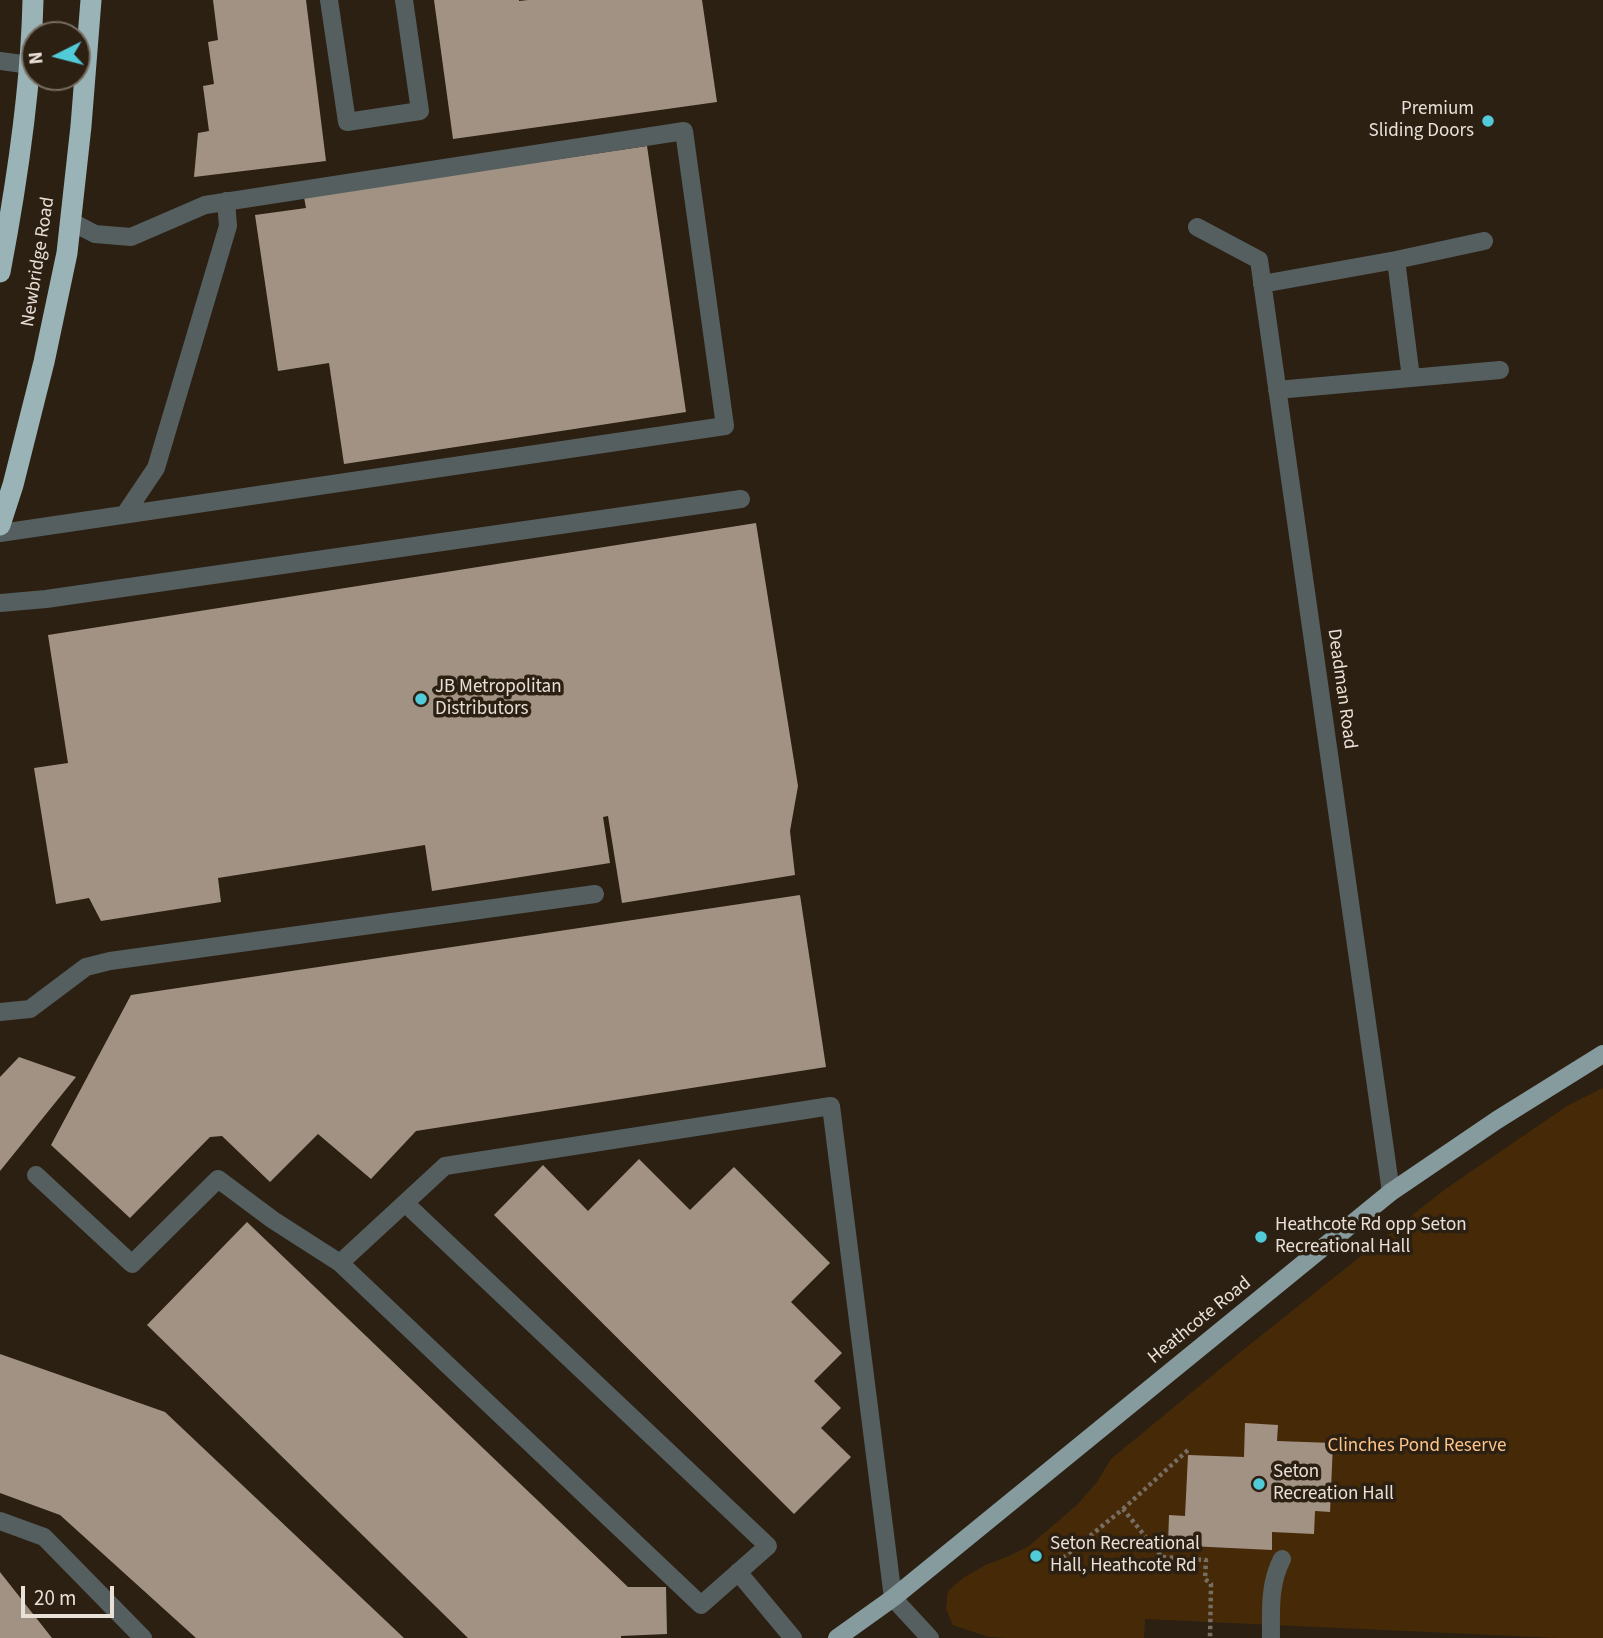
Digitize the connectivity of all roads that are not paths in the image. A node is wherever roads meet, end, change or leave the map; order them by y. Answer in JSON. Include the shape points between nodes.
{"nodes":[{"id":1,"x":33,"y":0,"type":"edge"},
{"id":2,"x":91,"y":0,"type":"edge"},
{"id":3,"x":329,"y":0,"type":"edge"},
{"id":4,"x":404,"y":0,"type":"edge"},
{"id":5,"x":32,"y":21,"type":"edge"},
{"id":6,"x":0,"y":61,"type":"edge"},
{"id":7,"x":21,"y":64,"type":"edge"},
{"id":8,"x":27,"y":91,"type":"edge"},
{"id":9,"x":226,"y":201,"type":"junction"},
{"id":10,"x":70,"y":221,"type":"junction"},
{"id":11,"x":1197,"y":228,"type":"dead end"},
{"id":12,"x":1484,"y":241,"type":"dead end"},
{"id":13,"x":1396,"y":260,"type":"junction"},
{"id":14,"x":0,"y":272,"type":"edge"},
{"id":15,"x":1262,"y":284,"type":"junction"},
{"id":16,"x":1500,"y":370,"type":"dead end"},
{"id":17,"x":1411,"y":379,"type":"junction"},
{"id":18,"x":1277,"y":390,"type":"junction"},
{"id":19,"x":741,"y":499,"type":"dead end"},
{"id":20,"x":125,"y":514,"type":"junction"},
{"id":21,"x":0,"y":525,"type":"edge"},
{"id":22,"x":0,"y":533,"type":"edge"},
{"id":23,"x":0,"y":603,"type":"edge"},
{"id":24,"x":595,"y":894,"type":"dead end"},
{"id":25,"x":0,"y":1012,"type":"edge"},
{"id":26,"x":1603,"y":1054,"type":"edge"},
{"id":27,"x":36,"y":1175,"type":"dead end"},
{"id":28,"x":1391,"y":1192,"type":"junction"},
{"id":29,"x":405,"y":1203,"type":"junction"},
{"id":30,"x":340,"y":1263,"type":"junction"},
{"id":31,"x":0,"y":1521,"type":"edge"},
{"id":32,"x":1282,"y":1559,"type":"dead end"},
{"id":33,"x":738,"y":1572,"type":"junction"},
{"id":34,"x":893,"y":1598,"type":"junction"},
{"id":35,"x":143,"y":1638,"type":"edge"},
{"id":36,"x":793,"y":1638,"type":"edge"},
{"id":37,"x":837,"y":1638,"type":"edge"},
{"id":38,"x":930,"y":1638,"type":"edge"},
{"id":39,"x":1271,"y":1638,"type":"edge"}],
"edges":[{"from":1,"to":5,"type":"highway","name":"Newbridge Road"},
{"from":2,"to":10,"type":"highway","name":"Newbridge Road"},
{"from":3,"to":4,"type":"street","via":[[347,122],[420,111]]},
{"from":6,"to":7,"type":"street"},
{"from":8,"to":14,"type":"highway","name":"Newbridge Road"},
{"from":9,"to":10,"type":"street","via":[[205,205],[131,237],[95,234]]},
{"from":9,"to":20,"type":"street","via":[[228,226],[156,468]]},
{"from":9,"to":20,"type":"street","via":[[684,131],[725,426]]},
{"from":10,"to":21,"type":"highway","name":"Newbridge Road","via":[[44,362]]},
{"from":11,"to":15,"type":"street","name":"Deadman Road","via":[[1259,260]]},
{"from":12,"to":13,"type":"street"},
{"from":13,"to":15,"type":"street"},
{"from":13,"to":17,"type":"street"},
{"from":15,"to":18,"type":"street","name":"Deadman Road"},
{"from":16,"to":17,"type":"street"},
{"from":17,"to":18,"type":"street"},
{"from":18,"to":28,"type":"street","name":"Deadman Road"},
{"from":19,"to":23,"type":"street"},
{"from":20,"to":22,"type":"street"},
{"from":24,"to":25,"type":"street","via":[[110,961],[86,967],[30,1009]]},
{"from":26,"to":28,"type":"main road","name":"Heathcote Road"},
{"from":27,"to":30,"type":"street","via":[[132,1264],[218,1179]]},
{"from":28,"to":34,"type":"main road","name":"Heathcote Road"},
{"from":29,"to":30,"type":"street"},
{"from":29,"to":33,"type":"street","via":[[768,1546]]},
{"from":29,"to":34,"type":"street","via":[[445,1166],[831,1106]]},
{"from":30,"to":33,"type":"street","via":[[701,1605]]},
{"from":31,"to":35,"type":"street","via":[[44,1537]]},
{"from":32,"to":39,"type":"street","via":[[1271,1589]]},
{"from":33,"to":36,"type":"street"},
{"from":34,"to":37,"type":"main road","name":"Heathcote Road"},
{"from":34,"to":38,"type":"street"}]}
